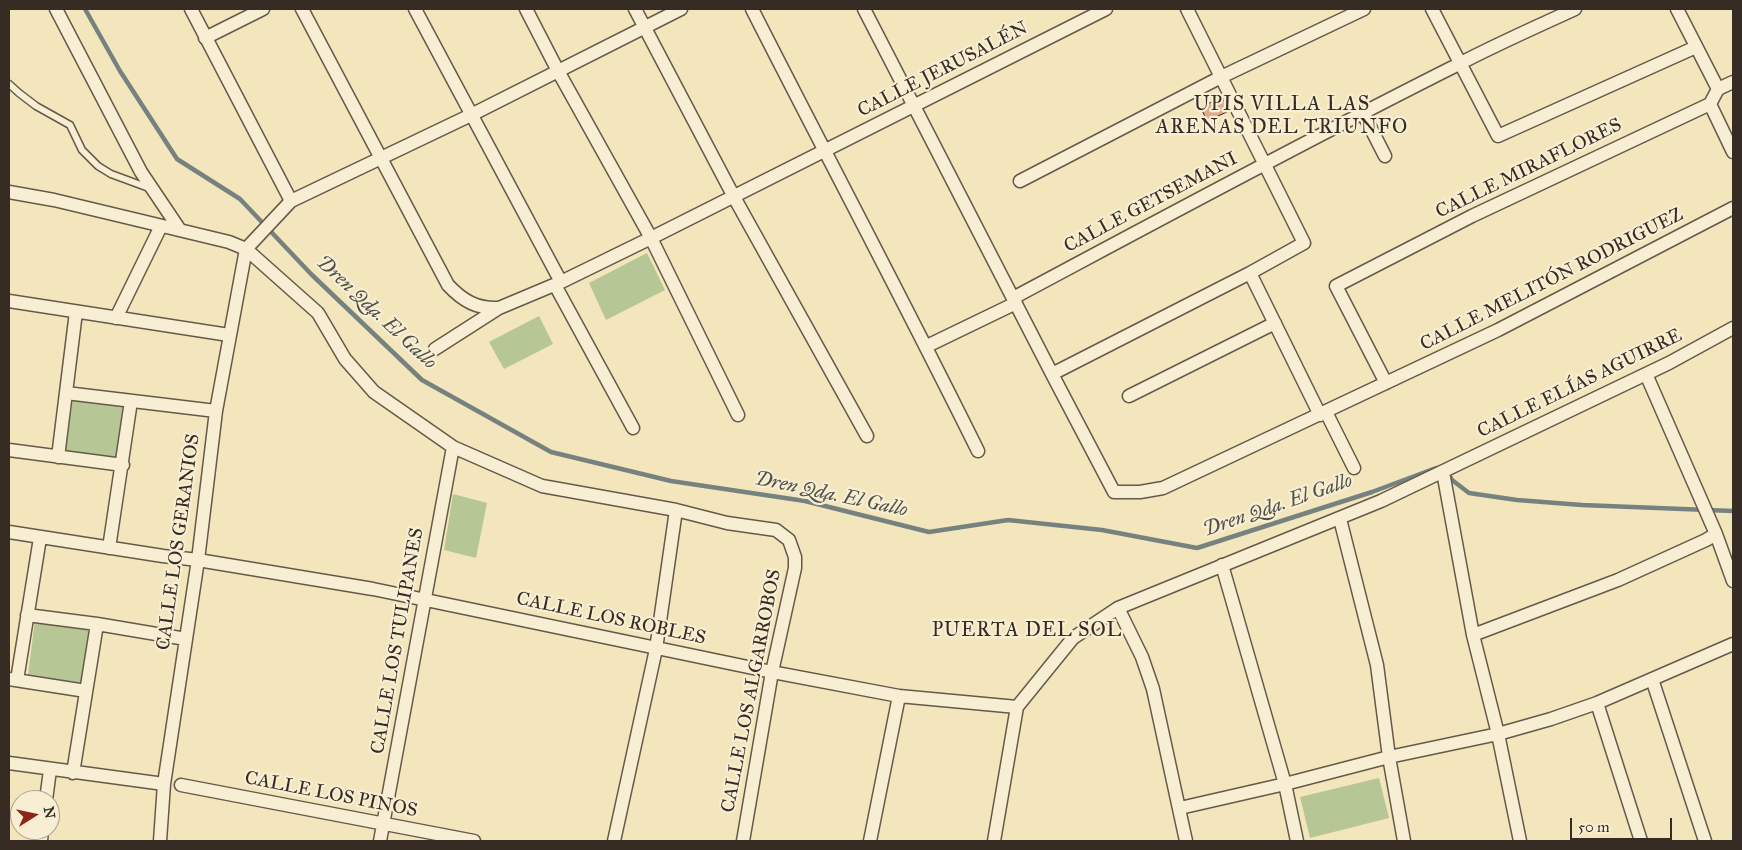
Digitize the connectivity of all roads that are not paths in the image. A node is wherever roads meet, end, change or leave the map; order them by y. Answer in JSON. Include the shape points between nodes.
{"nodes":[{"id":1,"x":56,"y":9,"type":"edge"},
{"id":2,"x":191,"y":9,"type":"edge"},
{"id":3,"x":263,"y":9,"type":"edge"},
{"id":4,"x":302,"y":9,"type":"edge"},
{"id":5,"x":415,"y":9,"type":"edge"},
{"id":6,"x":526,"y":9,"type":"edge"},
{"id":7,"x":635,"y":9,"type":"edge"},
{"id":8,"x":681,"y":9,"type":"edge"},
{"id":9,"x":752,"y":9,"type":"edge"},
{"id":10,"x":864,"y":9,"type":"edge"},
{"id":11,"x":1106,"y":9,"type":"edge"},
{"id":12,"x":1187,"y":9,"type":"edge"},
{"id":13,"x":1364,"y":9,"type":"edge"},
{"id":14,"x":1432,"y":9,"type":"edge"},
{"id":15,"x":1575,"y":9,"type":"edge"},
{"id":16,"x":1677,"y":9,"type":"edge"},
{"id":17,"x":644,"y":28,"type":"junction"},
{"id":18,"x":205,"y":38,"type":"junction"},
{"id":19,"x":1696,"y":47,"type":"junction"},
{"id":20,"x":1460,"y":63,"type":"junction"},
{"id":21,"x":558,"y":71,"type":"junction"},
{"id":22,"x":1221,"y":78,"type":"junction"},
{"id":23,"x":1733,"y":82,"type":"edge"},
{"id":24,"x":9,"y":84,"type":"edge"},
{"id":25,"x":1718,"y":90,"type":"junction"},
{"id":26,"x":1710,"y":104,"type":"junction"},
{"id":27,"x":914,"y":106,"type":"junction"},
{"id":28,"x":1362,"y":113,"type":"junction"},
{"id":29,"x":471,"y":115,"type":"junction"},
{"id":30,"x":824,"y":152,"type":"junction"},
{"id":31,"x":1733,"y":152,"type":"edge"},
{"id":32,"x":1384,"y":156,"type":"dead end"},
{"id":33,"x":381,"y":158,"type":"junction"},
{"id":34,"x":1264,"y":164,"type":"junction"},
{"id":35,"x":1020,"y":181,"type":"dead end"},
{"id":36,"x":152,"y":189,"type":"junction"},
{"id":37,"x":9,"y":192,"type":"edge"},
{"id":38,"x":734,"y":197,"type":"junction"},
{"id":39,"x":291,"y":201,"type":"junction"},
{"id":40,"x":1733,"y":208,"type":"edge"},
{"id":41,"x":162,"y":226,"type":"junction"},
{"id":42,"x":180,"y":230,"type":"junction"},
{"id":43,"x":652,"y":238,"type":"junction"},
{"id":44,"x":246,"y":249,"type":"junction"},
{"id":45,"x":1250,"y":274,"type":"junction"},
{"id":46,"x":558,"y":283,"type":"junction"},
{"id":47,"x":9,"y":301,"type":"edge"},
{"id":48,"x":1015,"y":301,"type":"junction"},
{"id":49,"x":499,"y":308,"type":"junction"},
{"id":50,"x":76,"y":312,"type":"junction"},
{"id":51,"x":116,"y":318,"type":"junction"},
{"id":52,"x":1275,"y":323,"type":"junction"},
{"id":53,"x":1732,"y":331,"type":"edge"},
{"id":54,"x":229,"y":335,"type":"junction"},
{"id":55,"x":926,"y":346,"type":"junction"},
{"id":56,"x":435,"y":349,"type":"dead end"},
{"id":57,"x":1052,"y":374,"type":"junction"},
{"id":58,"x":1646,"y":374,"type":"junction"},
{"id":59,"x":1386,"y":383,"type":"junction"},
{"id":60,"x":66,"y":393,"type":"junction"},
{"id":61,"x":1129,"y":396,"type":"dead end"},
{"id":62,"x":131,"y":400,"type":"junction"},
{"id":63,"x":216,"y":411,"type":"junction"},
{"id":64,"x":1323,"y":414,"type":"junction"},
{"id":65,"x":738,"y":415,"type":"dead end"},
{"id":66,"x":633,"y":428,"type":"dead end"},
{"id":67,"x":867,"y":436,"type":"dead end"},
{"id":68,"x":453,"y":447,"type":"junction"},
{"id":69,"x":9,"y":450,"type":"edge"},
{"id":70,"x":978,"y":451,"type":"dead end"},
{"id":71,"x":58,"y":457,"type":"junction"},
{"id":72,"x":122,"y":465,"type":"junction"},
{"id":73,"x":1354,"y":468,"type":"dead end"},
{"id":74,"x":1442,"y":472,"type":"junction"},
{"id":75,"x":676,"y":510,"type":"junction"},
{"id":76,"x":1340,"y":518,"type":"junction"},
{"id":77,"x":9,"y":532,"type":"edge"},
{"id":78,"x":1716,"y":534,"type":"junction"},
{"id":79,"x":40,"y":538,"type":"junction"},
{"id":80,"x":109,"y":548,"type":"junction"},
{"id":81,"x":198,"y":560,"type":"junction"},
{"id":82,"x":1222,"y":565,"type":"junction"},
{"id":83,"x":1733,"y":581,"type":"edge"},
{"id":84,"x":425,"y":598,"type":"junction"},
{"id":85,"x":1118,"y":608,"type":"junction"},
{"id":86,"x":27,"y":615,"type":"junction"},
{"id":87,"x":97,"y":624,"type":"junction"},
{"id":88,"x":1473,"y":635,"type":"junction"},
{"id":89,"x":186,"y":639,"type":"junction"},
{"id":90,"x":1733,"y":644,"type":"edge"},
{"id":91,"x":656,"y":648,"type":"junction"},
{"id":92,"x":772,"y":672,"type":"junction"},
{"id":93,"x":1652,"y":679,"type":"junction"},
{"id":94,"x":13,"y":680,"type":"edge"},
{"id":95,"x":86,"y":691,"type":"junction"},
{"id":96,"x":899,"y":696,"type":"junction"},
{"id":97,"x":1597,"y":703,"type":"junction"},
{"id":98,"x":1017,"y":706,"type":"junction"},
{"id":99,"x":1498,"y":734,"type":"junction"},
{"id":100,"x":1389,"y":757,"type":"junction"},
{"id":101,"x":9,"y":763,"type":"edge"},
{"id":102,"x":50,"y":770,"type":"junction"},
{"id":103,"x":73,"y":773,"type":"junction"},
{"id":104,"x":164,"y":784,"type":"junction"},
{"id":105,"x":1285,"y":784,"type":"junction"},
{"id":106,"x":182,"y":785,"type":"dead end"},
{"id":107,"x":47,"y":790,"type":"edge"},
{"id":108,"x":1180,"y":808,"type":"junction"},
{"id":109,"x":383,"y":824,"type":"junction"},
{"id":110,"x":160,"y":841,"type":"edge"},
{"id":111,"x":380,"y":841,"type":"edge"},
{"id":112,"x":474,"y":841,"type":"edge"},
{"id":113,"x":614,"y":841,"type":"edge"},
{"id":114,"x":743,"y":841,"type":"edge"},
{"id":115,"x":870,"y":841,"type":"edge"},
{"id":116,"x":994,"y":841,"type":"edge"},
{"id":117,"x":1186,"y":841,"type":"edge"},
{"id":118,"x":1297,"y":841,"type":"edge"},
{"id":119,"x":1404,"y":841,"type":"edge"},
{"id":120,"x":1520,"y":841,"type":"edge"},
{"id":121,"x":1640,"y":841,"type":"edge"},
{"id":122,"x":1705,"y":841,"type":"edge"}],
"edges":[{"from":1,"to":36,"type":"street","via":[[140,172]]},
{"from":2,"to":18,"type":"street"},
{"from":3,"to":18,"type":"street"},
{"from":4,"to":33,"type":"street"},
{"from":5,"to":29,"type":"street"},
{"from":6,"to":21,"type":"street"},
{"from":7,"to":17,"type":"street"},
{"from":8,"to":17,"type":"street"},
{"from":9,"to":30,"type":"street"},
{"from":10,"to":27,"type":"street"},
{"from":11,"to":27,"type":"street","name":"CALLE JERUSALÉN"},
{"from":12,"to":22,"type":"street"},
{"from":13,"to":22,"type":"street"},
{"from":14,"to":20,"type":"street"},
{"from":15,"to":20,"type":"street","name":"CALLE GETSEMANI"},
{"from":16,"to":19,"type":"street"},
{"from":17,"to":21,"type":"street"},
{"from":17,"to":38,"type":"street"},
{"from":18,"to":39,"type":"street"},
{"from":19,"to":20,"type":"street","via":[[1498,136]]},
{"from":19,"to":25,"type":"street"},
{"from":20,"to":28,"type":"street","name":"CALLE GETSEMANI"},
{"from":21,"to":29,"type":"street"},
{"from":21,"to":43,"type":"street"},
{"from":22,"to":34,"type":"street"},
{"from":22,"to":35,"type":"street"},
{"from":23,"to":25,"type":"street"},
{"from":24,"to":36,"type":"lane","via":[[36,106],[70,125],[82,150],[98,166]]},
{"from":25,"to":26,"type":"street"},
{"from":26,"to":31,"type":"street"},
{"from":26,"to":59,"type":"street","name":"CALLE MIRAFLORES","via":[[1472,216],[1336,286]]},
{"from":27,"to":30,"type":"street","name":"CALLE JERUSALÉN"},
{"from":27,"to":48,"type":"street"},
{"from":28,"to":32,"type":"street"},
{"from":28,"to":34,"type":"street","name":"CALLE GETSEMANI"},
{"from":29,"to":33,"type":"street"},
{"from":29,"to":46,"type":"street"},
{"from":30,"to":38,"type":"street","name":"CALLE JERUSALÉN"},
{"from":30,"to":55,"type":"street"},
{"from":33,"to":39,"type":"street"},
{"from":33,"to":49,"type":"street","via":[[448,285],[458,296],[484,309]]},
{"from":34,"to":45,"type":"street","via":[[1304,243]]},
{"from":34,"to":48,"type":"street","name":"CALLE GETSEMANI"},
{"from":36,"to":42,"type":"street"},
{"from":37,"to":41,"type":"street"},
{"from":38,"to":43,"type":"street","name":"CALLE JERUSALÉN"},
{"from":38,"to":67,"type":"street"},
{"from":39,"to":44,"type":"street"},
{"from":40,"to":59,"type":"street","name":"CALLE MELITÓN RODRIGUEZ","via":[[1498,330]]},
{"from":41,"to":42,"type":"street"},
{"from":41,"to":51,"type":"street"},
{"from":42,"to":44,"type":"street"},
{"from":43,"to":46,"type":"street","name":"CALLE JERUSALÉN"},
{"from":43,"to":65,"type":"street"},
{"from":44,"to":54,"type":"street","name":"CALLE LOS GERANIOS"},
{"from":44,"to":68,"type":"street","via":[[318,313],[345,359],[374,392]]},
{"from":45,"to":52,"type":"street"},
{"from":45,"to":57,"type":"street"},
{"from":46,"to":49,"type":"street","name":"CALLE JERUSALÉN"},
{"from":46,"to":66,"type":"street"},
{"from":47,"to":50,"type":"street"},
{"from":48,"to":55,"type":"street","name":"CALLE GETSEMANI"},
{"from":48,"to":57,"type":"street"},
{"from":49,"to":56,"type":"street","name":"CALLE JERUSALÉN"},
{"from":50,"to":51,"type":"street"},
{"from":50,"to":60,"type":"street"},
{"from":51,"to":54,"type":"street"},
{"from":52,"to":61,"type":"street"},
{"from":52,"to":64,"type":"street"},
{"from":53,"to":58,"type":"street","name":"CALLE ELÍAS AGUIRRE"},
{"from":54,"to":63,"type":"street","name":"CALLE LOS GERANIOS"},
{"from":55,"to":70,"type":"street"},
{"from":57,"to":64,"type":"street","name":"CALLE MELITÓN RODRIGUEZ","via":[[1114,492],[1163,488]]},
{"from":58,"to":74,"type":"street","name":"CALLE ELÍAS AGUIRRE"},
{"from":58,"to":78,"type":"street"},
{"from":59,"to":64,"type":"street","name":"CALLE MELITÓN RODRIGUEZ"},
{"from":60,"to":62,"type":"street"},
{"from":60,"to":71,"type":"street"},
{"from":62,"to":63,"type":"street"},
{"from":62,"to":72,"type":"street"},
{"from":63,"to":81,"type":"street","name":"CALLE LOS GERANIOS"},
{"from":64,"to":73,"type":"street"},
{"from":68,"to":75,"type":"street","via":[[542,486]]},
{"from":68,"to":84,"type":"street","name":"CALLE LOS TULIPANES"},
{"from":69,"to":71,"type":"street"},
{"from":71,"to":72,"type":"street"},
{"from":72,"to":80,"type":"street"},
{"from":74,"to":76,"type":"street","name":"CALLE ELÍAS AGUIRRE"},
{"from":74,"to":88,"type":"street"},
{"from":75,"to":91,"type":"street"},
{"from":75,"to":92,"type":"street","name":"CALLE LOS ALGARROBOS","via":[[727,523],[776,530],[789,540],[795,568]]},
{"from":76,"to":82,"type":"street","name":"CALLE ELÍAS AGUIRRE"},
{"from":76,"to":100,"type":"street","via":[[1377,665]]},
{"from":77,"to":79,"type":"street","name":"CALLE LOS ROBLES"},
{"from":78,"to":83,"type":"street"},
{"from":78,"to":88,"type":"street","via":[[1618,580]]},
{"from":79,"to":80,"type":"street","name":"CALLE LOS ROBLES"},
{"from":79,"to":86,"type":"street"},
{"from":80,"to":81,"type":"street","name":"CALLE LOS ROBLES"},
{"from":81,"to":84,"type":"street","name":"CALLE LOS ROBLES"},
{"from":81,"to":89,"type":"street","name":"CALLE LOS GERANIOS"},
{"from":82,"to":85,"type":"street","name":"CALLE ELÍAS AGUIRRE"},
{"from":82,"to":105,"type":"street"},
{"from":84,"to":91,"type":"street","name":"CALLE LOS ROBLES"},
{"from":84,"to":109,"type":"street","name":"CALLE LOS TULIPANES"},
{"from":85,"to":98,"type":"street","name":"CALLE ELÍAS AGUIRRE","via":[[1073,638]]},
{"from":85,"to":108,"type":"street","via":[[1142,657],[1153,690]]},
{"from":86,"to":87,"type":"street"},
{"from":86,"to":94,"type":"street"},
{"from":87,"to":89,"type":"street"},
{"from":87,"to":95,"type":"street"},
{"from":88,"to":99,"type":"street"},
{"from":89,"to":104,"type":"street","name":"CALLE LOS GERANIOS"},
{"from":90,"to":93,"type":"street"},
{"from":91,"to":92,"type":"street","name":"CALLE LOS ROBLES"},
{"from":91,"to":113,"type":"street"},
{"from":92,"to":96,"type":"street","name":"CALLE LOS ROBLES"},
{"from":92,"to":114,"type":"street","name":"CALLE LOS ALGARROBOS"},
{"from":93,"to":97,"type":"street"},
{"from":93,"to":122,"type":"street"},
{"from":94,"to":95,"type":"street"},
{"from":95,"to":103,"type":"street"},
{"from":96,"to":98,"type":"street","name":"CALLE LOS ROBLES"},
{"from":96,"to":115,"type":"street"},
{"from":97,"to":99,"type":"street"},
{"from":97,"to":121,"type":"street"},
{"from":98,"to":116,"type":"street"},
{"from":99,"to":100,"type":"street"},
{"from":99,"to":120,"type":"street"},
{"from":100,"to":105,"type":"street"},
{"from":100,"to":119,"type":"street"},
{"from":101,"to":102,"type":"street"},
{"from":102,"to":103,"type":"street"},
{"from":102,"to":107,"type":"street"},
{"from":103,"to":104,"type":"street"},
{"from":104,"to":110,"type":"street","name":"CALLE LOS GERANIOS"},
{"from":105,"to":108,"type":"street"},
{"from":105,"to":118,"type":"street"},
{"from":106,"to":109,"type":"street","name":"CALLE LOS PINOS"},
{"from":108,"to":117,"type":"street"},
{"from":109,"to":111,"type":"street","name":"CALLE LOS TULIPANES"},
{"from":109,"to":112,"type":"street","name":"CALLE LOS PINOS"}]}
